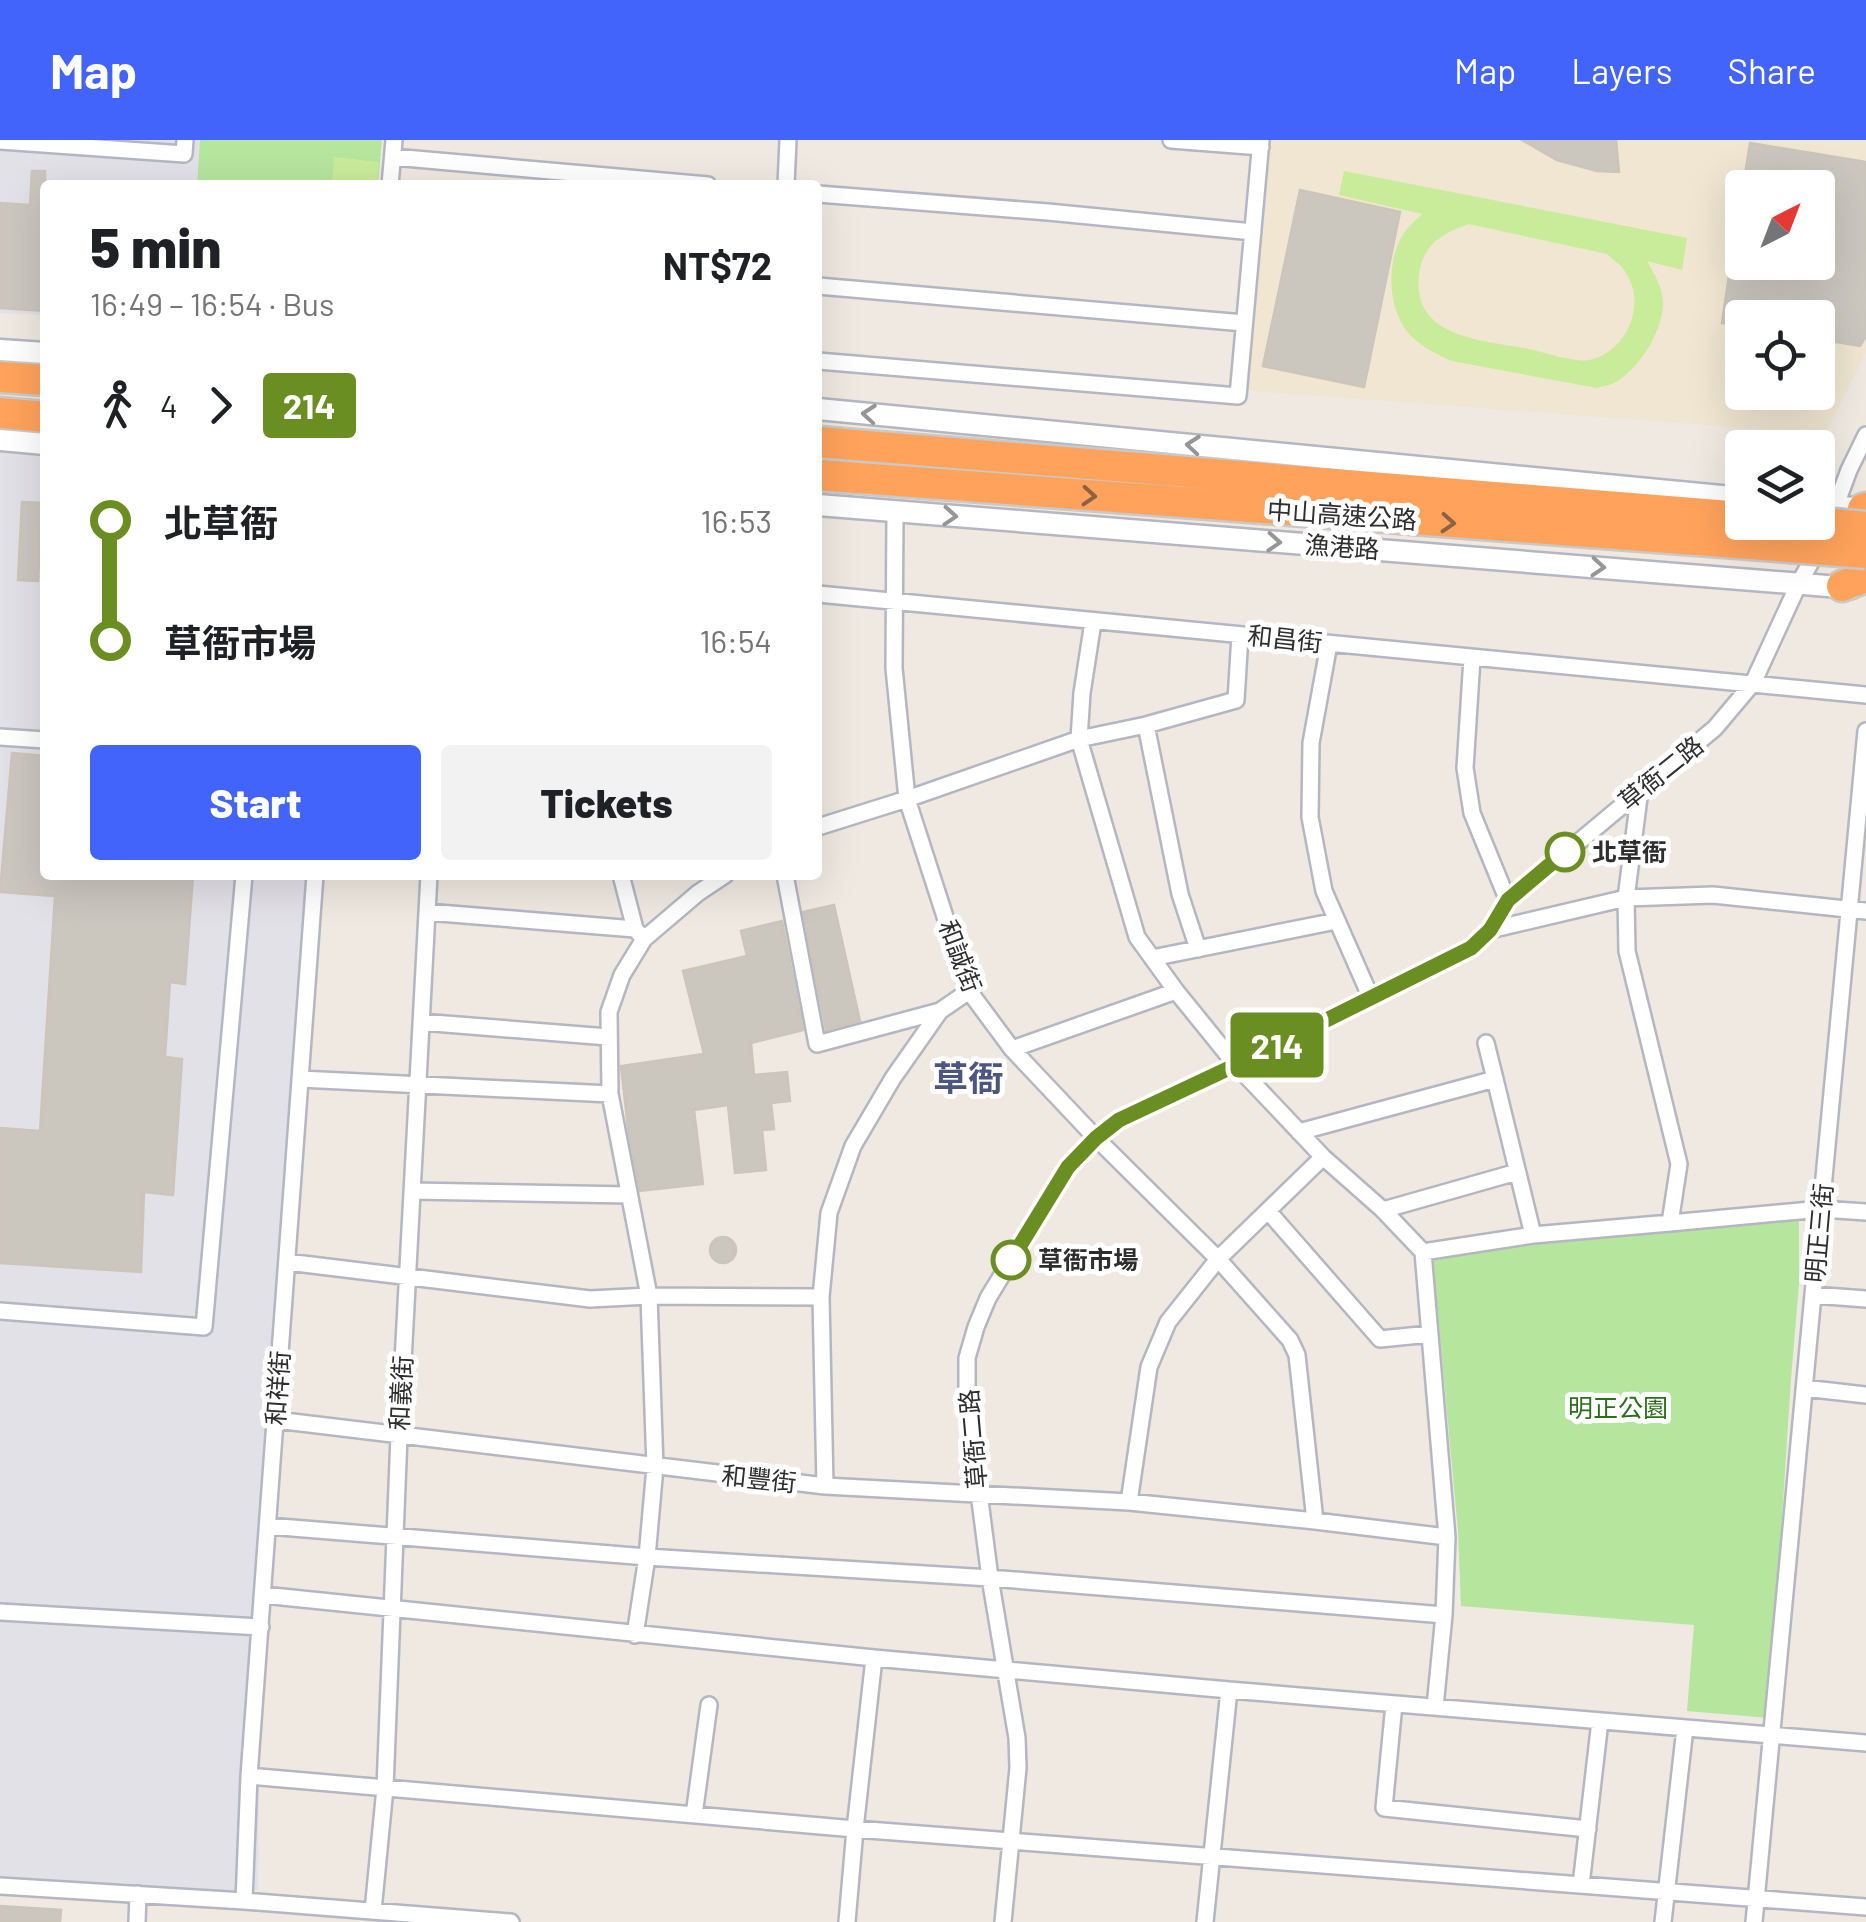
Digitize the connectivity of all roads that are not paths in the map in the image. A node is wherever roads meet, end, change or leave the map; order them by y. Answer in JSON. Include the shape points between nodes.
{"nodes":[{"id":1,"x":788,"y":140,"type":"edge"},
{"id":2,"x":1171,"y":140,"type":"edge"},
{"id":3,"x":0,"y":141,"type":"edge"},
{"id":4,"x":1261,"y":143,"type":"edge"},
{"id":5,"x":184,"y":147,"type":"edge"},
{"id":6,"x":393,"y":148,"type":"edge"},
{"id":7,"x":390,"y":180,"type":"edge"},
{"id":8,"x":665,"y":180,"type":"edge"},
{"id":9,"x":786,"y":180,"type":"edge"},
{"id":10,"x":822,"y":194,"type":"edge"},
{"id":11,"x":1253,"y":232,"type":"junction"},
{"id":12,"x":822,"y":286,"type":"edge"},
{"id":13,"x":1244,"y":322,"type":"junction"},
{"id":14,"x":0,"y":350,"type":"edge"},
{"id":15,"x":40,"y":353,"type":"edge"},
{"id":16,"x":822,"y":361,"type":"edge"},
{"id":17,"x":0,"y":377,"type":"edge"},
{"id":18,"x":40,"y":380,"type":"edge"},
{"id":19,"x":822,"y":409,"type":"edge"},
{"id":20,"x":0,"y":413,"type":"edge"},
{"id":21,"x":40,"y":417,"type":"edge"},
{"id":22,"x":1866,"y":436,"type":"edge"},
{"id":23,"x":0,"y":440,"type":"edge"},
{"id":24,"x":822,"y":442,"type":"edge"},
{"id":25,"x":40,"y":444,"type":"edge"},
{"id":26,"x":822,"y":475,"type":"edge"},
{"id":27,"x":1725,"y":496,"type":"edge"},
{"id":28,"x":822,"y":506,"type":"edge"},
{"id":29,"x":895,"y":512,"type":"junction"},
{"id":30,"x":1845,"y":514,"type":"edge"},
{"id":31,"x":1725,"y":516,"type":"edge"},
{"id":32,"x":1866,"y":553,"type":"edge"},
{"id":33,"x":1799,"y":583,"type":"junction"},
{"id":34,"x":1858,"y":585,"type":"edge"},
{"id":35,"x":822,"y":594,"type":"edge"},
{"id":36,"x":894,"y":601,"type":"junction"},
{"id":37,"x":1094,"y":622,"type":"junction"},
{"id":38,"x":1240,"y":634,"type":"junction"},
{"id":39,"x":1329,"y":644,"type":"junction"},
{"id":40,"x":1472,"y":658,"type":"junction"},
{"id":41,"x":1752,"y":683,"type":"junction"},
{"id":42,"x":1866,"y":695,"type":"edge"},
{"id":43,"x":1146,"y":724,"type":"junction"},
{"id":44,"x":1866,"y":731,"type":"edge"},
{"id":45,"x":0,"y":737,"type":"edge"},
{"id":46,"x":40,"y":740,"type":"edge"},
{"id":47,"x":1079,"y":740,"type":"junction"},
{"id":48,"x":1640,"y":790,"type":"junction"},
{"id":49,"x":907,"y":799,"type":"junction"},
{"id":50,"x":822,"y":826,"type":"edge"},
{"id":51,"x":244,"y":880,"type":"edge"},
{"id":52,"x":315,"y":880,"type":"edge"},
{"id":53,"x":429,"y":880,"type":"edge"},
{"id":54,"x":622,"y":880,"type":"edge"},
{"id":55,"x":718,"y":880,"type":"edge"},
{"id":56,"x":786,"y":880,"type":"edge"},
{"id":57,"x":1626,"y":898,"type":"junction"},
{"id":58,"x":1508,"y":900,"type":"junction"},
{"id":59,"x":1858,"y":910,"type":"edge"},
{"id":60,"x":427,"y":912,"type":"junction"},
{"id":61,"x":1336,"y":920,"type":"junction"},
{"id":62,"x":1490,"y":930,"type":"junction"},
{"id":63,"x":639,"y":934,"type":"junction"},
{"id":64,"x":1198,"y":949,"type":"junction"},
{"id":65,"x":1152,"y":958,"type":"junction"},
{"id":66,"x":969,"y":991,"type":"junction"},
{"id":67,"x":1176,"y":992,"type":"junction"},
{"id":68,"x":1371,"y":998,"type":"junction"},
{"id":69,"x":940,"y":1011,"type":"junction"},
{"id":70,"x":421,"y":1022,"type":"junction"},
{"id":71,"x":608,"y":1036,"type":"junction"},
{"id":72,"x":1486,"y":1044,"type":"dead end"},
{"id":73,"x":1012,"y":1049,"type":"junction"},
{"id":74,"x":1236,"y":1065,"type":"junction"},
{"id":75,"x":1494,"y":1078,"type":"junction"},
{"id":76,"x":300,"y":1079,"type":"junction"},
{"id":77,"x":418,"y":1084,"type":"junction"},
{"id":78,"x":610,"y":1094,"type":"junction"},
{"id":79,"x":1299,"y":1132,"type":"junction"},
{"id":80,"x":1096,"y":1138,"type":"junction"},
{"id":81,"x":1323,"y":1157,"type":"junction"},
{"id":82,"x":1516,"y":1172,"type":"junction"},
{"id":83,"x":412,"y":1191,"type":"junction"},
{"id":84,"x":630,"y":1195,"type":"junction"},
{"id":85,"x":1821,"y":1209,"type":"junction"},
{"id":86,"x":1268,"y":1210,"type":"junction"},
{"id":87,"x":1383,"y":1210,"type":"junction"},
{"id":88,"x":1866,"y":1212,"type":"edge"},
{"id":89,"x":1670,"y":1223,"type":"junction"},
{"id":90,"x":1533,"y":1236,"type":"junction"},
{"id":91,"x":1423,"y":1252,"type":"junction"},
{"id":92,"x":1218,"y":1259,"type":"junction"},
{"id":93,"x":287,"y":1262,"type":"junction"},
{"id":94,"x":407,"y":1277,"type":"junction"},
{"id":95,"x":1813,"y":1294,"type":"junction"},
{"id":96,"x":649,"y":1296,"type":"junction"},
{"id":97,"x":821,"y":1297,"type":"junction"},
{"id":98,"x":1866,"y":1299,"type":"edge"},
{"id":99,"x":0,"y":1312,"type":"edge"},
{"id":100,"x":1430,"y":1334,"type":"junction"},
{"id":101,"x":1804,"y":1388,"type":"junction"},
{"id":102,"x":1866,"y":1395,"type":"edge"},
{"id":103,"x":276,"y":1420,"type":"junction"},
{"id":104,"x":399,"y":1436,"type":"junction"},
{"id":105,"x":655,"y":1467,"type":"junction"},
{"id":106,"x":825,"y":1486,"type":"junction"},
{"id":107,"x":978,"y":1496,"type":"junction"},
{"id":108,"x":1128,"y":1502,"type":"junction"},
{"id":109,"x":1315,"y":1521,"type":"junction"},
{"id":110,"x":268,"y":1526,"type":"junction"},
{"id":111,"x":394,"y":1536,"type":"junction"},
{"id":112,"x":1447,"y":1537,"type":"junction"},
{"id":113,"x":648,"y":1556,"type":"junction"},
{"id":114,"x":990,"y":1578,"type":"junction"},
{"id":115,"x":263,"y":1596,"type":"junction"},
{"id":116,"x":392,"y":1609,"type":"junction"},
{"id":117,"x":0,"y":1612,"type":"edge"},
{"id":118,"x":1444,"y":1615,"type":"junction"},
{"id":119,"x":260,"y":1627,"type":"junction"},
{"id":120,"x":636,"y":1635,"type":"junction"},
{"id":121,"x":874,"y":1658,"type":"junction"},
{"id":122,"x":1005,"y":1670,"type":"junction"},
{"id":123,"x":1229,"y":1690,"type":"junction"},
{"id":124,"x":1394,"y":1704,"type":"junction"},
{"id":125,"x":709,"y":1705,"type":"dead end"},
{"id":126,"x":1435,"y":1708,"type":"junction"},
{"id":127,"x":1600,"y":1721,"type":"junction"},
{"id":128,"x":1684,"y":1728,"type":"junction"},
{"id":129,"x":1772,"y":1735,"type":"junction"},
{"id":130,"x":1866,"y":1743,"type":"edge"},
{"id":131,"x":250,"y":1776,"type":"junction"},
{"id":132,"x":385,"y":1788,"type":"junction"},
{"id":133,"x":694,"y":1816,"type":"junction"},
{"id":134,"x":1588,"y":1829,"type":"junction"},
{"id":135,"x":855,"y":1830,"type":"junction"},
{"id":136,"x":1011,"y":1842,"type":"junction"},
{"id":137,"x":1212,"y":1857,"type":"junction"},
{"id":138,"x":1582,"y":1884,"type":"junction"},
{"id":139,"x":0,"y":1886,"type":"edge"},
{"id":140,"x":1666,"y":1892,"type":"junction"},
{"id":141,"x":138,"y":1894,"type":"junction"},
{"id":142,"x":1756,"y":1899,"type":"junction"},
{"id":143,"x":244,"y":1901,"type":"junction"},
{"id":144,"x":1866,"y":1908,"type":"edge"},
{"id":145,"x":373,"y":1910,"type":"junction"},
{"id":146,"x":137,"y":1922,"type":"edge"},
{"id":147,"x":509,"y":1922,"type":"edge"},
{"id":148,"x":847,"y":1922,"type":"edge"},
{"id":149,"x":1003,"y":1922,"type":"edge"},
{"id":150,"x":1205,"y":1922,"type":"edge"},
{"id":151,"x":1663,"y":1922,"type":"edge"},
{"id":152,"x":1754,"y":1922,"type":"edge"}],
"edges":[{"from":1,"to":9,"type":"street"},
{"from":2,"to":4,"type":"street"},
{"from":3,"to":5,"type":"street"},
{"from":4,"to":11,"type":"street"},
{"from":6,"to":7,"type":"street"},
{"from":6,"to":8,"type":"street"},
{"from":10,"to":11,"type":"street"},
{"from":11,"to":13,"type":"street"},
{"from":12,"to":13,"type":"street"},
{"from":13,"to":16,"type":"street","via":[[1238,396]]},
{"from":14,"to":15,"type":"street"},
{"from":17,"to":18,"type":"highway"},
{"from":27,"to":19,"type":"street","one_way":true},
{"from":20,"to":21,"type":"highway"},
{"from":22,"to":30,"type":"street","name":"草衙二路","via":[[1849,470]]},
{"from":23,"to":25,"type":"street"},
{"from":24,"to":31,"type":"highway","name":"中山高速公路"},
{"from":26,"to":32,"type":"highway","name":"中山高速公路","one_way":true,"bridge":true},
{"from":28,"to":29,"type":"street","name":"漁港路"},
{"from":29,"to":33,"type":"street","name":"漁港路","one_way":true},
{"from":29,"to":36,"type":"street","name":"和誠街"},
{"from":30,"to":33,"type":"street","name":"草衙二路"},
{"from":33,"to":34,"type":"street","name":"漁港路"},
{"from":33,"to":41,"type":"street","name":"草衙二路"},
{"from":35,"to":36,"type":"street","name":"和昌街"},
{"from":36,"to":37,"type":"street","name":"和昌街"},
{"from":36,"to":49,"type":"street","name":"和誠街"},
{"from":37,"to":38,"type":"street","name":"和昌街"},
{"from":37,"to":47,"type":"street"},
{"from":38,"to":39,"type":"street","name":"和昌街"},
{"from":38,"to":43,"type":"street","via":[[1236,700]]},
{"from":39,"to":40,"type":"street","name":"和昌街"},
{"from":39,"to":61,"type":"street","via":[[1311,743],[1310,817]]},
{"from":40,"to":41,"type":"street","name":"和昌街"},
{"from":40,"to":58,"type":"street","via":[[1465,768],[1472,813]]},
{"from":41,"to":42,"type":"street","name":"和昌街"},
{"from":41,"to":48,"type":"street","name":"草衙二路","via":[[1702,740]]},
{"from":43,"to":47,"type":"street"},
{"from":43,"to":64,"type":"street","via":[[1180,894]]},
{"from":44,"to":59,"type":"street","name":"明正三街"},
{"from":45,"to":46,"type":"street"},
{"from":47,"to":49,"type":"street"},
{"from":47,"to":65,"type":"street","via":[[1137,937]]},
{"from":48,"to":57,"type":"street"},
{"from":48,"to":58,"type":"street","name":"草衙二路"},
{"from":49,"to":50,"type":"street"},
{"from":49,"to":66,"type":"street","name":"和誠街"},
{"from":51,"to":99,"type":"street","via":[[204,1327]]},
{"from":52,"to":76,"type":"street","name":"和祥街"},
{"from":53,"to":60,"type":"street","name":"和義街"},
{"from":54,"to":63,"type":"street"},
{"from":55,"to":63,"type":"street"},
{"from":56,"to":69,"type":"street","via":[[817,1044]]},
{"from":57,"to":59,"type":"street","via":[[1712,896]]},
{"from":57,"to":62,"type":"street"},
{"from":57,"to":89,"type":"street","via":[[1627,951],[1679,1164]]},
{"from":58,"to":62,"type":"street","name":"草衙二路"},
{"from":59,"to":85,"type":"street","name":"明正三街"},
{"from":60,"to":63,"type":"street"},
{"from":60,"to":70,"type":"street","name":"和義街"},
{"from":61,"to":64,"type":"street"},
{"from":61,"to":68,"type":"street"},
{"from":62,"to":68,"type":"street","name":"草衙二路","via":[[1471,948]]},
{"from":63,"to":71,"type":"street","via":[[609,1012]]},
{"from":64,"to":65,"type":"street"},
{"from":65,"to":67,"type":"street"},
{"from":66,"to":69,"type":"street","name":"和豐街"},
{"from":66,"to":73,"type":"street","name":"和誠街"},
{"from":67,"to":73,"type":"street"},
{"from":67,"to":74,"type":"street"},
{"from":68,"to":74,"type":"street","name":"草衙二路"},
{"from":69,"to":97,"type":"street","name":"和豐街","via":[[853,1146],[830,1213]]},
{"from":70,"to":71,"type":"street"},
{"from":70,"to":77,"type":"street","name":"和義街"},
{"from":71,"to":78,"type":"street"},
{"from":72,"to":75,"type":"street"},
{"from":73,"to":80,"type":"street","name":"和誠街"},
{"from":74,"to":79,"type":"street"},
{"from":74,"to":80,"type":"street","name":"草衙二路","via":[[1119,1120]]},
{"from":75,"to":79,"type":"street"},
{"from":75,"to":82,"type":"street"},
{"from":76,"to":77,"type":"street"},
{"from":76,"to":93,"type":"street","name":"和祥街"},
{"from":77,"to":78,"type":"street"},
{"from":77,"to":83,"type":"street","name":"和義街"},
{"from":78,"to":84,"type":"street"},
{"from":79,"to":81,"type":"street"},
{"from":80,"to":92,"type":"street","name":"和誠街"},
{"from":80,"to":107,"type":"street","name":"草衙二路","via":[[1050,1195],[976,1327],[967,1400]]},
{"from":81,"to":86,"type":"street"},
{"from":81,"to":87,"type":"street"},
{"from":82,"to":87,"type":"street"},
{"from":82,"to":90,"type":"street"},
{"from":83,"to":84,"type":"street"},
{"from":83,"to":94,"type":"street","name":"和義街"},
{"from":84,"to":96,"type":"street"},
{"from":85,"to":88,"type":"street"},
{"from":85,"to":89,"type":"street"},
{"from":85,"to":95,"type":"street","name":"明正三街"},
{"from":86,"to":92,"type":"street"},
{"from":86,"to":100,"type":"street","via":[[1380,1338]]},
{"from":87,"to":91,"type":"street"},
{"from":89,"to":90,"type":"street"},
{"from":90,"to":91,"type":"street"},
{"from":91,"to":100,"type":"street"},
{"from":92,"to":108,"type":"street","via":[[1168,1322],[1148,1367]]},
{"from":92,"to":109,"type":"street","name":"和誠街","via":[[1297,1355]]},
{"from":93,"to":94,"type":"street"},
{"from":93,"to":103,"type":"street","name":"和祥街"},
{"from":94,"to":96,"type":"street","via":[[590,1299]]},
{"from":94,"to":104,"type":"street","name":"和義街"},
{"from":95,"to":98,"type":"street"},
{"from":95,"to":101,"type":"street","name":"明正三街"},
{"from":96,"to":97,"type":"street"},
{"from":96,"to":105,"type":"street"},
{"from":97,"to":106,"type":"street","name":"和豐街"},
{"from":100,"to":112,"type":"street"},
{"from":101,"to":102,"type":"street"},
{"from":101,"to":129,"type":"street","name":"明正三街"},
{"from":103,"to":104,"type":"street","name":"和豐街"},
{"from":103,"to":110,"type":"street","name":"和祥街"},
{"from":104,"to":105,"type":"street","name":"和豐街"},
{"from":104,"to":111,"type":"street","name":"和義街"},
{"from":105,"to":106,"type":"street","name":"和豐街"},
{"from":105,"to":113,"type":"street"},
{"from":106,"to":107,"type":"street"},
{"from":107,"to":108,"type":"street"},
{"from":107,"to":114,"type":"street","name":"草衙二路"},
{"from":108,"to":109,"type":"street"},
{"from":109,"to":112,"type":"street"},
{"from":110,"to":111,"type":"street"},
{"from":110,"to":115,"type":"street","name":"和祥街"},
{"from":111,"to":113,"type":"street"},
{"from":111,"to":116,"type":"street","name":"和義街"},
{"from":112,"to":118,"type":"street"},
{"from":113,"to":114,"type":"street"},
{"from":113,"to":120,"type":"street"},
{"from":114,"to":118,"type":"street"},
{"from":114,"to":122,"type":"street","name":"草衙二路"},
{"from":115,"to":116,"type":"street"},
{"from":115,"to":119,"type":"street","name":"和祥街"},
{"from":116,"to":120,"type":"street"},
{"from":116,"to":132,"type":"street","name":"和義街"},
{"from":117,"to":119,"type":"street"},
{"from":118,"to":126,"type":"street"},
{"from":119,"to":131,"type":"street","name":"和祥街"},
{"from":120,"to":121,"type":"street"},
{"from":121,"to":122,"type":"street"},
{"from":121,"to":135,"type":"street"},
{"from":122,"to":123,"type":"street"},
{"from":122,"to":136,"type":"street","name":"草衙二路","via":[[1017,1738]]},
{"from":123,"to":124,"type":"street"},
{"from":123,"to":137,"type":"street"},
{"from":124,"to":126,"type":"street"},
{"from":124,"to":134,"type":"street","via":[[1384,1808]]},
{"from":125,"to":133,"type":"street"},
{"from":126,"to":127,"type":"street"},
{"from":127,"to":128,"type":"street"},
{"from":127,"to":134,"type":"street"},
{"from":128,"to":129,"type":"street"},
{"from":128,"to":140,"type":"street"},
{"from":129,"to":130,"type":"street"},
{"from":129,"to":142,"type":"street","name":"明正三街"},
{"from":131,"to":132,"type":"street"},
{"from":131,"to":143,"type":"street","name":"和祥街"},
{"from":132,"to":133,"type":"street"},
{"from":132,"to":145,"type":"street","name":"和義街"},
{"from":133,"to":135,"type":"street"},
{"from":134,"to":138,"type":"street"},
{"from":135,"to":136,"type":"street"},
{"from":135,"to":148,"type":"street"},
{"from":136,"to":137,"type":"street"},
{"from":136,"to":149,"type":"street","name":"草衙二路"},
{"from":137,"to":138,"type":"street"},
{"from":137,"to":150,"type":"street"},
{"from":138,"to":140,"type":"street"},
{"from":139,"to":141,"type":"street"},
{"from":140,"to":142,"type":"street"},
{"from":140,"to":151,"type":"street"},
{"from":141,"to":143,"type":"street"},
{"from":141,"to":146,"type":"street"},
{"from":142,"to":144,"type":"street"},
{"from":142,"to":152,"type":"street","name":"明正三街"},
{"from":143,"to":145,"type":"street"},
{"from":145,"to":147,"type":"street"}]}
